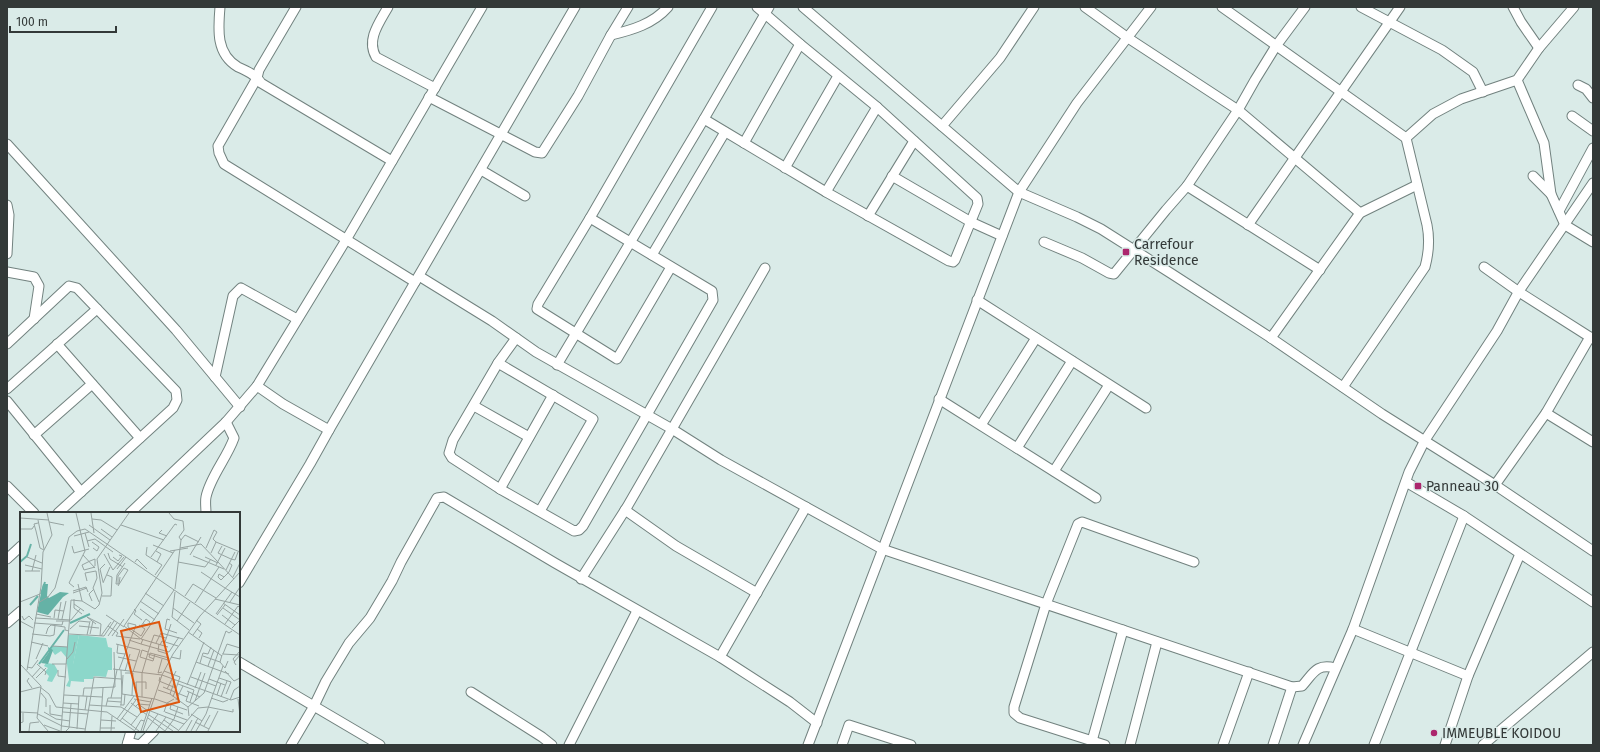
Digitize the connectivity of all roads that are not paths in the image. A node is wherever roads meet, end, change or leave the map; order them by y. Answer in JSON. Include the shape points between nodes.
{"nodes":[{"id":1,"x":220,"y":7,"type":"edge"},
{"id":2,"x":296,"y":7,"type":"edge"},
{"id":3,"x":388,"y":7,"type":"edge"},
{"id":4,"x":482,"y":7,"type":"edge"},
{"id":5,"x":575,"y":7,"type":"edge"},
{"id":6,"x":628,"y":7,"type":"edge"},
{"id":7,"x":668,"y":7,"type":"edge"},
{"id":8,"x":712,"y":7,"type":"edge"},
{"id":9,"x":757,"y":7,"type":"edge"},
{"id":10,"x":803,"y":7,"type":"edge"},
{"id":11,"x":1034,"y":7,"type":"edge"},
{"id":12,"x":1084,"y":7,"type":"edge"},
{"id":13,"x":1151,"y":7,"type":"edge"},
{"id":14,"x":1222,"y":7,"type":"edge"},
{"id":15,"x":1305,"y":7,"type":"edge"},
{"id":16,"x":1361,"y":7,"type":"edge"},
{"id":17,"x":1400,"y":7,"type":"edge"},
{"id":18,"x":1513,"y":7,"type":"edge"},
{"id":19,"x":1574,"y":7,"type":"edge"},
{"id":20,"x":767,"y":10,"type":"edge"},
{"id":21,"x":1389,"y":22,"type":"junction"},
{"id":22,"x":611,"y":35,"type":"junction"},
{"id":23,"x":1128,"y":38,"type":"junction"},
{"id":24,"x":800,"y":44,"type":"junction"},
{"id":25,"x":1276,"y":46,"type":"junction"},
{"id":26,"x":1539,"y":48,"type":"junction"},
{"id":27,"x":838,"y":76,"type":"junction"},
{"id":28,"x":257,"y":78,"type":"junction"},
{"id":29,"x":1517,"y":80,"type":"junction"},
{"id":30,"x":1578,"y":85,"type":"dead end"},
{"id":31,"x":435,"y":88,"type":"junction"},
{"id":32,"x":1341,"y":92,"type":"junction"},
{"id":33,"x":1482,"y":92,"type":"junction"},
{"id":34,"x":429,"y":97,"type":"junction"},
{"id":35,"x":1593,"y":98,"type":"edge"},
{"id":36,"x":877,"y":107,"type":"junction"},
{"id":37,"x":1238,"y":110,"type":"junction"},
{"id":38,"x":1572,"y":116,"type":"dead end"},
{"id":39,"x":704,"y":119,"type":"junction"},
{"id":40,"x":942,"y":126,"type":"junction"},
{"id":41,"x":1593,"y":131,"type":"edge"},
{"id":42,"x":725,"y":132,"type":"junction"},
{"id":43,"x":502,"y":135,"type":"junction"},
{"id":44,"x":1406,"y":138,"type":"junction"},
{"id":45,"x":914,"y":141,"type":"junction"},
{"id":46,"x":744,"y":143,"type":"junction"},
{"id":47,"x":7,"y":144,"type":"edge"},
{"id":48,"x":1593,"y":148,"type":"edge"},
{"id":49,"x":1295,"y":159,"type":"junction"},
{"id":50,"x":392,"y":161,"type":"junction"},
{"id":51,"x":785,"y":168,"type":"junction"},
{"id":52,"x":481,"y":170,"type":"junction"},
{"id":53,"x":892,"y":176,"type":"junction"},
{"id":54,"x":1533,"y":176,"type":"dead end"},
{"id":55,"x":1593,"y":183,"type":"edge"},
{"id":56,"x":1416,"y":185,"type":"junction"},
{"id":57,"x":1187,"y":186,"type":"junction"},
{"id":58,"x":826,"y":192,"type":"junction"},
{"id":59,"x":1019,"y":192,"type":"junction"},
{"id":60,"x":1551,"y":194,"type":"junction"},
{"id":61,"x":524,"y":196,"type":"dead end"},
{"id":62,"x":7,"y":205,"type":"edge"},
{"id":63,"x":1559,"y":211,"type":"junction"},
{"id":64,"x":1360,"y":213,"type":"junction"},
{"id":65,"x":868,"y":216,"type":"junction"},
{"id":66,"x":590,"y":218,"type":"junction"},
{"id":67,"x":971,"y":222,"type":"junction"},
{"id":68,"x":1248,"y":225,"type":"junction"},
{"id":69,"x":1565,"y":225,"type":"junction"},
{"id":70,"x":1002,"y":236,"type":"junction"},
{"id":71,"x":346,"y":240,"type":"junction"},
{"id":72,"x":1044,"y":242,"type":"dead end"},
{"id":73,"x":1593,"y":242,"type":"edge"},
{"id":74,"x":630,"y":243,"type":"junction"},
{"id":75,"x":1133,"y":250,"type":"junction"},
{"id":76,"x":7,"y":254,"type":"edge"},
{"id":77,"x":652,"y":255,"type":"junction"},
{"id":78,"x":672,"y":267,"type":"junction"},
{"id":79,"x":1484,"y":267,"type":"dead end"},
{"id":80,"x":765,"y":268,"type":"dead end"},
{"id":81,"x":1320,"y":270,"type":"junction"},
{"id":82,"x":7,"y":272,"type":"edge"},
{"id":83,"x":417,"y":279,"type":"junction"},
{"id":84,"x":1519,"y":292,"type":"junction"},
{"id":85,"x":977,"y":300,"type":"junction"},
{"id":86,"x":97,"y":309,"type":"junction"},
{"id":87,"x":34,"y":319,"type":"junction"},
{"id":88,"x":297,"y":319,"type":"junction"},
{"id":89,"x":576,"y":334,"type":"junction"},
{"id":90,"x":516,"y":338,"type":"junction"},
{"id":91,"x":1036,"y":338,"type":"junction"},
{"id":92,"x":1271,"y":338,"type":"junction"},
{"id":93,"x":1592,"y":338,"type":"edge"},
{"id":94,"x":7,"y":344,"type":"edge"},
{"id":95,"x":57,"y":344,"type":"junction"},
{"id":96,"x":1072,"y":361,"type":"junction"},
{"id":97,"x":498,"y":363,"type":"junction"},
{"id":98,"x":557,"y":365,"type":"junction"},
{"id":99,"x":215,"y":377,"type":"junction"},
{"id":100,"x":92,"y":384,"type":"junction"},
{"id":101,"x":1109,"y":385,"type":"junction"},
{"id":102,"x":257,"y":386,"type":"junction"},
{"id":103,"x":1344,"y":387,"type":"junction"},
{"id":104,"x":7,"y":389,"type":"edge"},
{"id":105,"x":553,"y":395,"type":"junction"},
{"id":106,"x":939,"y":398,"type":"junction"},
{"id":107,"x":7,"y":401,"type":"edge"},
{"id":108,"x":474,"y":406,"type":"junction"},
{"id":109,"x":240,"y":407,"type":"junction"},
{"id":110,"x":1146,"y":408,"type":"dead end"},
{"id":111,"x":1546,"y":413,"type":"junction"},
{"id":112,"x":647,"y":415,"type":"junction"},
{"id":113,"x":226,"y":422,"type":"junction"},
{"id":114,"x":981,"y":425,"type":"junction"},
{"id":115,"x":672,"y":429,"type":"junction"},
{"id":116,"x":329,"y":430,"type":"junction"},
{"id":117,"x":34,"y":435,"type":"junction"},
{"id":118,"x":529,"y":437,"type":"junction"},
{"id":119,"x":140,"y":438,"type":"junction"},
{"id":120,"x":1425,"y":440,"type":"junction"},
{"id":121,"x":1593,"y":442,"type":"edge"},
{"id":122,"x":1018,"y":448,"type":"junction"},
{"id":123,"x":1054,"y":471,"type":"junction"},
{"id":124,"x":1406,"y":482,"type":"junction"},
{"id":125,"x":1494,"y":485,"type":"junction"},
{"id":126,"x":7,"y":486,"type":"edge"},
{"id":127,"x":500,"y":489,"type":"junction"},
{"id":128,"x":81,"y":492,"type":"junction"},
{"id":129,"x":1096,"y":498,"type":"dead end"},
{"id":130,"x":806,"y":507,"type":"junction"},
{"id":131,"x":625,"y":510,"type":"junction"},
{"id":132,"x":540,"y":511,"type":"junction"},
{"id":133,"x":33,"y":512,"type":"edge"},
{"id":134,"x":59,"y":512,"type":"edge"},
{"id":135,"x":131,"y":512,"type":"edge"},
{"id":136,"x":206,"y":512,"type":"edge"},
{"id":137,"x":1464,"y":516,"type":"junction"},
{"id":138,"x":20,"y":547,"type":"edge"},
{"id":139,"x":882,"y":549,"type":"junction"},
{"id":140,"x":1593,"y":551,"type":"edge"},
{"id":141,"x":1520,"y":554,"type":"junction"},
{"id":142,"x":7,"y":559,"type":"edge"},
{"id":143,"x":1194,"y":562,"type":"dead end"},
{"id":144,"x":581,"y":579,"type":"junction"},
{"id":145,"x":240,"y":581,"type":"edge"},
{"id":146,"x":757,"y":593,"type":"junction"},
{"id":147,"x":1593,"y":602,"type":"edge"},
{"id":148,"x":1046,"y":604,"type":"junction"},
{"id":149,"x":637,"y":611,"type":"junction"},
{"id":150,"x":20,"y":612,"type":"edge"},
{"id":151,"x":7,"y":623,"type":"edge"},
{"id":152,"x":1353,"y":628,"type":"junction"},
{"id":153,"x":1123,"y":630,"type":"junction"},
{"id":154,"x":1157,"y":642,"type":"junction"},
{"id":155,"x":1409,"y":652,"type":"junction"},
{"id":156,"x":1593,"y":652,"type":"edge"},
{"id":157,"x":720,"y":657,"type":"junction"},
{"id":158,"x":240,"y":663,"type":"edge"},
{"id":159,"x":1335,"y":668,"type":"junction"},
{"id":160,"x":1249,"y":672,"type":"junction"},
{"id":161,"x":1468,"y":676,"type":"junction"},
{"id":162,"x":1292,"y":687,"type":"junction"},
{"id":163,"x":471,"y":692,"type":"dead end"},
{"id":164,"x":314,"y":706,"type":"junction"},
{"id":165,"x":817,"y":722,"type":"junction"},
{"id":166,"x":131,"y":732,"type":"edge"},
{"id":167,"x":153,"y":732,"type":"edge"},
{"id":168,"x":1092,"y":741,"type":"junction"},
{"id":169,"x":127,"y":743,"type":"edge"},
{"id":170,"x":291,"y":745,"type":"edge"},
{"id":171,"x":380,"y":745,"type":"edge"},
{"id":172,"x":552,"y":745,"type":"edge"},
{"id":173,"x":569,"y":745,"type":"edge"},
{"id":174,"x":808,"y":745,"type":"edge"},
{"id":175,"x":842,"y":745,"type":"edge"},
{"id":176,"x":911,"y":745,"type":"edge"},
{"id":177,"x":1106,"y":745,"type":"edge"},
{"id":178,"x":1130,"y":745,"type":"edge"},
{"id":179,"x":1223,"y":745,"type":"edge"},
{"id":180,"x":1273,"y":745,"type":"edge"},
{"id":181,"x":1303,"y":745,"type":"edge"},
{"id":182,"x":1374,"y":745,"type":"edge"},
{"id":183,"x":1445,"y":745,"type":"edge"},
{"id":184,"x":1483,"y":745,"type":"edge"}],
"edges":[{"from":1,"to":28,"type":"street","via":[[219,39],[223,53],[231,63]]},
{"from":2,"to":28,"type":"street","via":[[259,70]]},
{"from":3,"to":31,"type":"street","via":[[374,33],[372,50],[376,58]]},
{"from":4,"to":31,"type":"street"},
{"from":5,"to":43,"type":"street"},
{"from":6,"to":22,"type":"street"},
{"from":7,"to":22,"type":"street","via":[[650,22],[630,31]]},
{"from":8,"to":66,"type":"street"},
{"from":9,"to":20,"type":"street"},
{"from":10,"to":40,"type":"street"},
{"from":11,"to":40,"type":"street","via":[[1000,58]]},
{"from":12,"to":23,"type":"street"},
{"from":13,"to":23,"type":"street"},
{"from":14,"to":25,"type":"street"},
{"from":15,"to":25,"type":"street"},
{"from":16,"to":21,"type":"street"},
{"from":17,"to":21,"type":"street"},
{"from":18,"to":26,"type":"street"},
{"from":19,"to":26,"type":"street"},
{"from":20,"to":24,"type":"street"},
{"from":20,"to":39,"type":"street"},
{"from":21,"to":32,"type":"street"},
{"from":21,"to":33,"type":"street","via":[[1442,50],[1473,72]]},
{"from":22,"to":43,"type":"street","via":[[578,96],[542,152],[535,152]]},
{"from":23,"to":37,"type":"street"},
{"from":23,"to":59,"type":"street","via":[[1077,103]]},
{"from":24,"to":27,"type":"street"},
{"from":24,"to":46,"type":"street"},
{"from":25,"to":32,"type":"street"},
{"from":25,"to":37,"type":"street"},
{"from":26,"to":29,"type":"street"},
{"from":27,"to":36,"type":"street"},
{"from":27,"to":51,"type":"street"},
{"from":28,"to":50,"type":"street","via":[[261,83]]},
{"from":28,"to":71,"type":"street","via":[[218,146],[224,164]]},
{"from":29,"to":33,"type":"street"},
{"from":29,"to":60,"type":"street","via":[[1544,143]]},
{"from":30,"to":35,"type":"street","via":[[1586,89]]},
{"from":31,"to":34,"type":"street"},
{"from":32,"to":44,"type":"street"},
{"from":32,"to":49,"type":"street"},
{"from":33,"to":44,"type":"street","via":[[1461,99],[1433,114]]},
{"from":34,"to":43,"type":"street"},
{"from":34,"to":50,"type":"street"},
{"from":36,"to":45,"type":"street"},
{"from":36,"to":58,"type":"street"},
{"from":37,"to":49,"type":"street"},
{"from":37,"to":57,"type":"street"},
{"from":38,"to":41,"type":"street"},
{"from":39,"to":42,"type":"street"},
{"from":39,"to":74,"type":"street"},
{"from":40,"to":59,"type":"street"},
{"from":42,"to":46,"type":"street"},
{"from":42,"to":77,"type":"street"},
{"from":43,"to":52,"type":"street"},
{"from":44,"to":56,"type":"street"},
{"from":45,"to":53,"type":"street"},
{"from":45,"to":67,"type":"street","via":[[977,198],[978,204]]},
{"from":46,"to":51,"type":"street"},
{"from":47,"to":99,"type":"street","via":[[176,330]]},
{"from":48,"to":63,"type":"street"},
{"from":49,"to":64,"type":"street"},
{"from":49,"to":68,"type":"street"},
{"from":50,"to":71,"type":"street"},
{"from":51,"to":58,"type":"street"},
{"from":52,"to":61,"type":"street"},
{"from":52,"to":83,"type":"street"},
{"from":53,"to":65,"type":"street"},
{"from":53,"to":67,"type":"street"},
{"from":54,"to":60,"type":"street"},
{"from":55,"to":69,"type":"street"},
{"from":56,"to":64,"type":"street"},
{"from":56,"to":103,"type":"street","via":[[1430,239],[1426,267]]},
{"from":57,"to":68,"type":"street"},
{"from":57,"to":75,"type":"street"},
{"from":58,"to":65,"type":"street"},
{"from":59,"to":70,"type":"street"},
{"from":59,"to":75,"type":"street","via":[[1077,216]]},
{"from":60,"to":63,"type":"street"},
{"from":62,"to":76,"type":"street"},
{"from":63,"to":69,"type":"street"},
{"from":64,"to":81,"type":"street"},
{"from":65,"to":67,"type":"street","via":[[953,262]]},
{"from":66,"to":74,"type":"street"},
{"from":66,"to":89,"type":"street","via":[[536,307]]},
{"from":67,"to":70,"type":"street"},
{"from":68,"to":81,"type":"street"},
{"from":69,"to":73,"type":"street"},
{"from":69,"to":84,"type":"street"},
{"from":70,"to":85,"type":"street"},
{"from":71,"to":83,"type":"street"},
{"from":71,"to":88,"type":"street"},
{"from":72,"to":75,"type":"street","via":[[1114,274]]},
{"from":74,"to":77,"type":"street"},
{"from":74,"to":89,"type":"street"},
{"from":75,"to":92,"type":"street"},
{"from":77,"to":78,"type":"street"},
{"from":78,"to":89,"type":"street","via":[[617,359]]},
{"from":78,"to":112,"type":"street","via":[[712,291],[713,300]]},
{"from":79,"to":84,"type":"street"},
{"from":80,"to":115,"type":"street"},
{"from":81,"to":92,"type":"street"},
{"from":82,"to":87,"type":"street","via":[[34,277],[39,286]]},
{"from":83,"to":90,"type":"street","via":[[492,321]]},
{"from":83,"to":116,"type":"street"},
{"from":84,"to":93,"type":"street"},
{"from":84,"to":120,"type":"street","via":[[1497,331]]},
{"from":85,"to":91,"type":"street"},
{"from":85,"to":106,"type":"street"},
{"from":86,"to":87,"type":"street","via":[[77,288],[69,286]]},
{"from":86,"to":95,"type":"street"},
{"from":86,"to":119,"type":"street","via":[[176,391],[177,400],[173,408]]},
{"from":87,"to":94,"type":"street"},
{"from":88,"to":99,"type":"street","via":[[241,288],[233,296]]},
{"from":88,"to":102,"type":"street"},
{"from":89,"to":98,"type":"street"},
{"from":90,"to":97,"type":"street"},
{"from":90,"to":98,"type":"street"},
{"from":91,"to":96,"type":"street"},
{"from":91,"to":114,"type":"street"},
{"from":92,"to":103,"type":"street"},
{"from":93,"to":111,"type":"street"},
{"from":95,"to":100,"type":"street"},
{"from":95,"to":104,"type":"street"},
{"from":96,"to":101,"type":"street"},
{"from":96,"to":122,"type":"street"},
{"from":97,"to":105,"type":"street"},
{"from":97,"to":108,"type":"street"},
{"from":98,"to":112,"type":"street"},
{"from":99,"to":109,"type":"street"},
{"from":100,"to":117,"type":"street"},
{"from":100,"to":119,"type":"street"},
{"from":101,"to":110,"type":"street"},
{"from":101,"to":123,"type":"street"},
{"from":102,"to":109,"type":"street"},
{"from":102,"to":116,"type":"street"},
{"from":103,"to":120,"type":"street"},
{"from":105,"to":118,"type":"street"},
{"from":105,"to":132,"type":"street","via":[[594,420]]},
{"from":106,"to":114,"type":"street"},
{"from":106,"to":139,"type":"street"},
{"from":107,"to":117,"type":"street"},
{"from":108,"to":118,"type":"street"},
{"from":108,"to":127,"type":"street","via":[[453,440],[449,453],[452,458]]},
{"from":109,"to":113,"type":"street"},
{"from":111,"to":121,"type":"street"},
{"from":111,"to":125,"type":"street"},
{"from":112,"to":115,"type":"street"},
{"from":112,"to":132,"type":"street","via":[[583,526],[574,531]]},
{"from":113,"to":135,"type":"street"},
{"from":113,"to":136,"type":"street","via":[[234,438],[206,497]]},
{"from":114,"to":122,"type":"street"},
{"from":115,"to":130,"type":"street","via":[[721,460]]},
{"from":115,"to":131,"type":"street"},
{"from":116,"to":145,"type":"street"},
{"from":117,"to":128,"type":"street"},
{"from":118,"to":127,"type":"street"},
{"from":119,"to":128,"type":"street"},
{"from":120,"to":124,"type":"street"},
{"from":120,"to":125,"type":"street"},
{"from":122,"to":123,"type":"street"},
{"from":123,"to":129,"type":"street"},
{"from":124,"to":137,"type":"street"},
{"from":124,"to":152,"type":"street"},
{"from":125,"to":140,"type":"street"},
{"from":126,"to":133,"type":"street"},
{"from":127,"to":132,"type":"street"},
{"from":128,"to":134,"type":"street"},
{"from":130,"to":139,"type":"street"},
{"from":130,"to":146,"type":"street"},
{"from":131,"to":144,"type":"street"},
{"from":131,"to":146,"type":"street","via":[[676,546]]},
{"from":137,"to":141,"type":"street"},
{"from":137,"to":155,"type":"street"},
{"from":138,"to":142,"type":"street"},
{"from":139,"to":148,"type":"street"},
{"from":139,"to":165,"type":"street"},
{"from":141,"to":147,"type":"street"},
{"from":141,"to":161,"type":"street"},
{"from":143,"to":148,"type":"street","via":[[1080,523]]},
{"from":144,"to":149,"type":"street"},
{"from":144,"to":164,"type":"street","via":[[444,497],[437,498],[392,581],[370,618],[349,643]]},
{"from":146,"to":157,"type":"street"},
{"from":148,"to":153,"type":"street"},
{"from":148,"to":168,"type":"street","via":[[1014,713],[1020,718]]},
{"from":149,"to":157,"type":"street"},
{"from":149,"to":173,"type":"street"},
{"from":150,"to":151,"type":"street"},
{"from":152,"to":155,"type":"street"},
{"from":152,"to":159,"type":"street"},
{"from":153,"to":154,"type":"street"},
{"from":153,"to":168,"type":"street"},
{"from":154,"to":160,"type":"street"},
{"from":154,"to":178,"type":"street"},
{"from":155,"to":161,"type":"street"},
{"from":155,"to":182,"type":"street"},
{"from":156,"to":184,"type":"street"},
{"from":157,"to":165,"type":"street"},
{"from":158,"to":164,"type":"street"},
{"from":159,"to":162,"type":"street","via":[[1328,666],[1314,670],[1302,686]]},
{"from":159,"to":181,"type":"street"},
{"from":160,"to":162,"type":"street"},
{"from":160,"to":179,"type":"street"},
{"from":161,"to":183,"type":"street"},
{"from":162,"to":180,"type":"street"},
{"from":163,"to":172,"type":"street"},
{"from":164,"to":170,"type":"street"},
{"from":164,"to":171,"type":"street"},
{"from":165,"to":174,"type":"street"},
{"from":166,"to":169,"type":"street"},
{"from":167,"to":169,"type":"street","via":[[140,745]]},
{"from":168,"to":177,"type":"street"},
{"from":175,"to":176,"type":"street","via":[[849,724]]}]}
